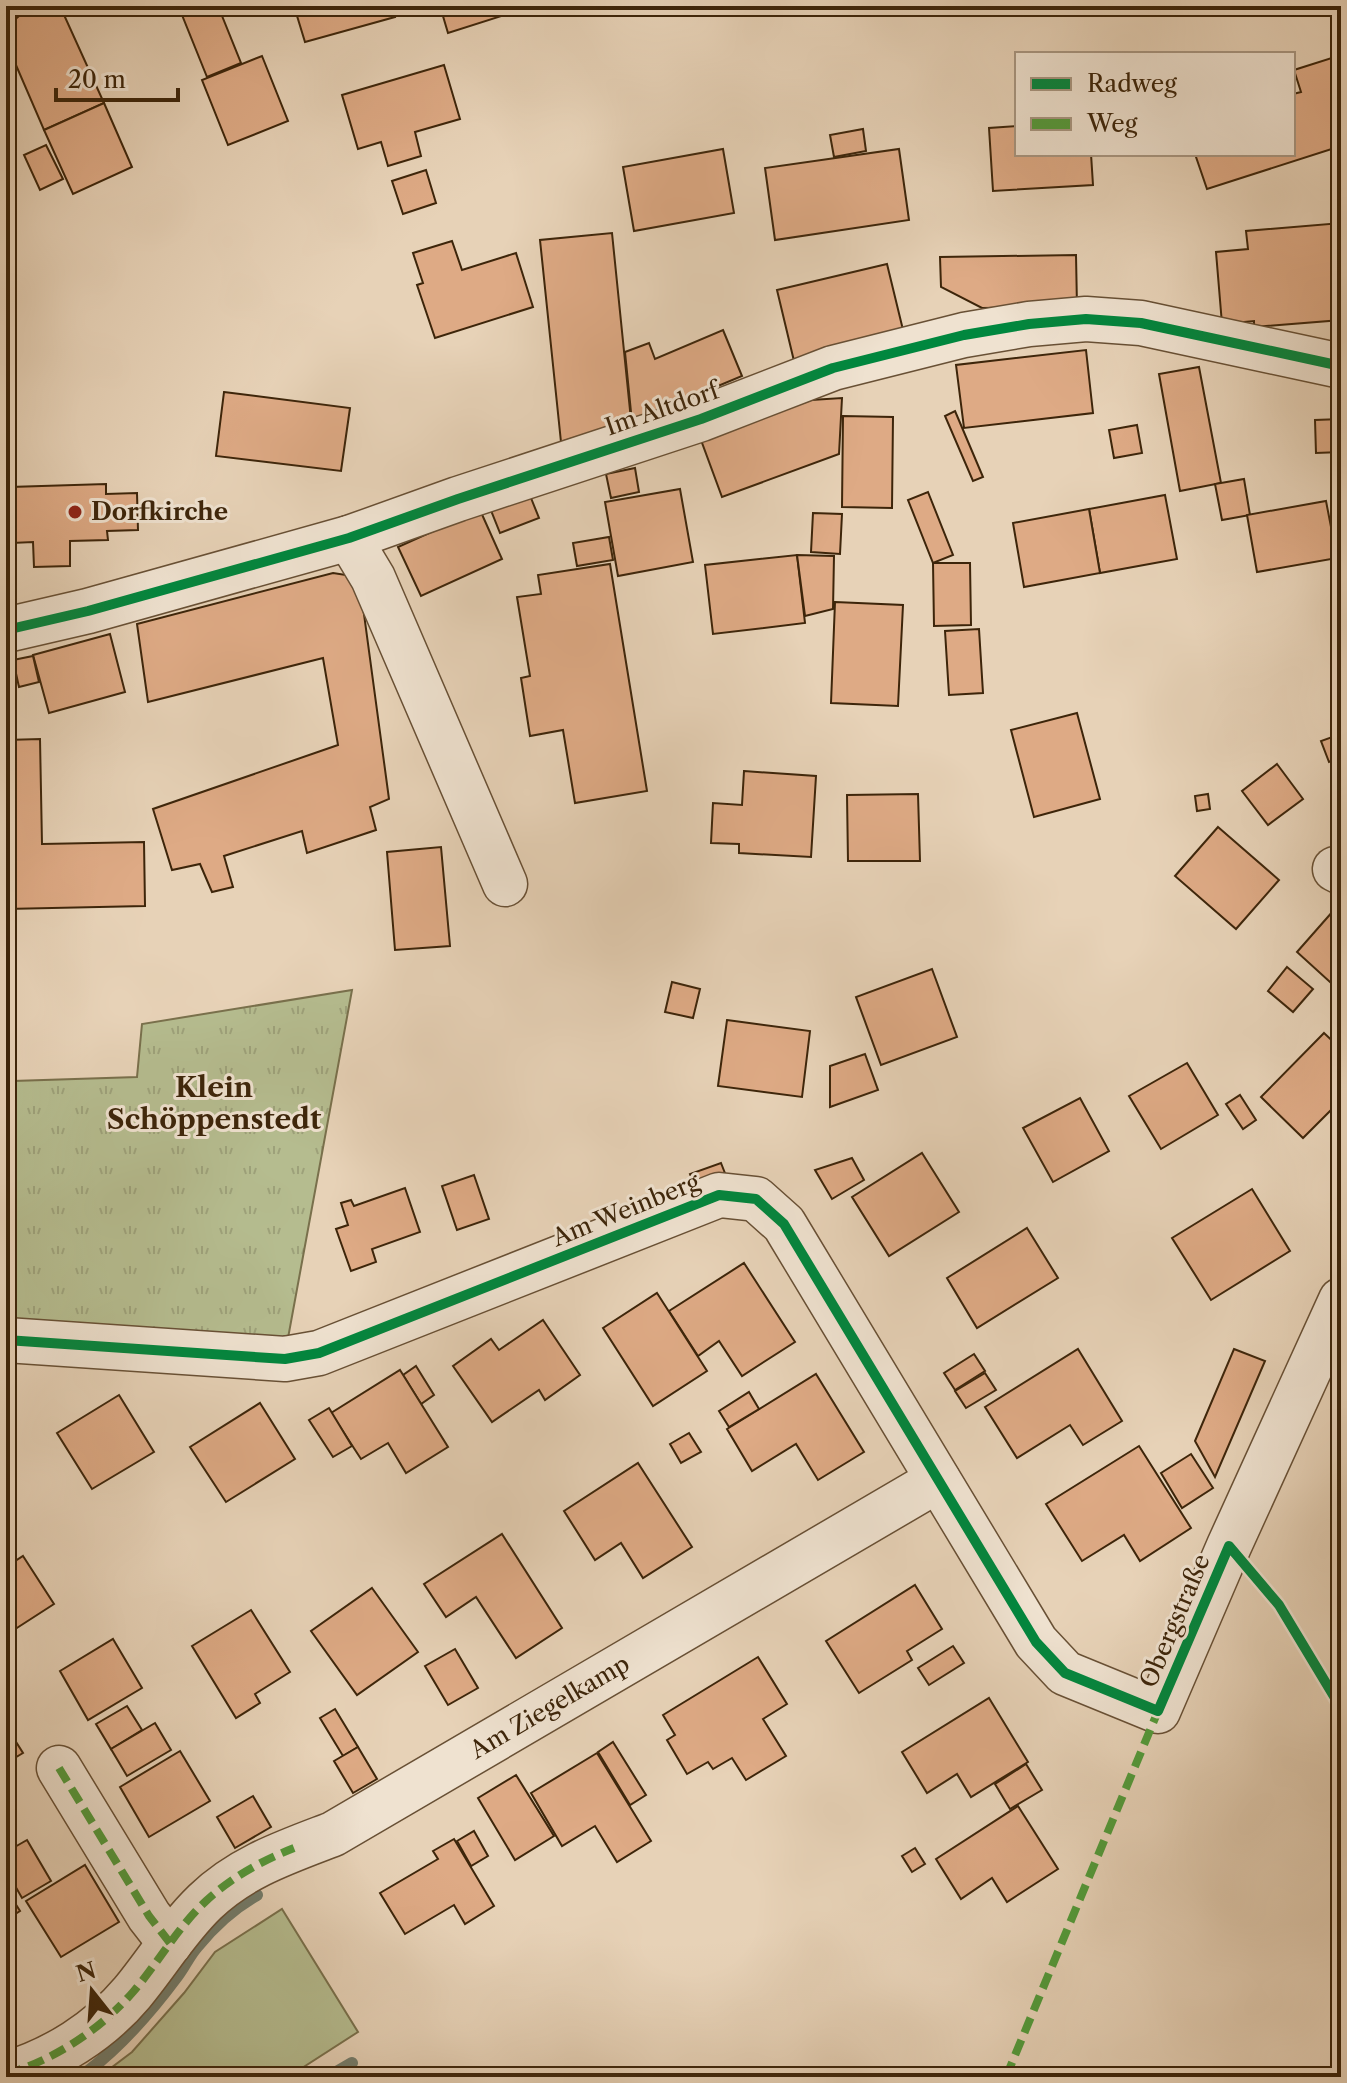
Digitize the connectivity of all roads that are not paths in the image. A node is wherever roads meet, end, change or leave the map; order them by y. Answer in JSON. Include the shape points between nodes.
{"nodes":[{"id":1,"x":1341,"y":366,"type":"edge"},
{"id":2,"x":349,"y":538,"type":"junction"},
{"id":3,"x":6,"y":630,"type":"edge"},
{"id":4,"x":505,"y":884,"type":"dead end"},
{"id":5,"x":1341,"y":1300,"type":"edge"},
{"id":6,"x":6,"y":1340,"type":"edge"},
{"id":7,"x":938,"y":1480,"type":"junction"},
{"id":8,"x":1158,"y":1711,"type":"joint"},
{"id":9,"x":59,"y":1768,"type":"dead end"},
{"id":10,"x":170,"y":1943,"type":"junction"},
{"id":11,"x":6,"y":2074,"type":"edge"}],
"edges":[{"from":1,"to":2,"type":"street","name":"Im Altdorf","via":[[1141,323],[1086,319],[964,335],[833,368],[701,419]]},
{"from":2,"to":3,"type":"street","name":"Im Altdorf"},
{"from":2,"to":4,"type":"street","via":[[373,578]]},
{"from":5,"to":8,"type":"street","name":"Obergstraße"},
{"from":6,"to":7,"type":"street","name":"Am Weinberg","via":[[285,1359],[319,1353],[719,1195],[756,1199],[784,1224]]},
{"from":7,"to":8,"type":"street","name":"Am Weinberg","via":[[1036,1642],[1065,1673]]},
{"from":7,"to":10,"type":"street","name":"Am Ziegelkamp","via":[[333,1834],[241,1873],[203,1904]]},
{"from":9,"to":10,"type":"street"},
{"from":10,"to":11,"type":"street","name":"Am Ziegelkamp","via":[[133,1992],[92,2030],[36,2065]]}]}
